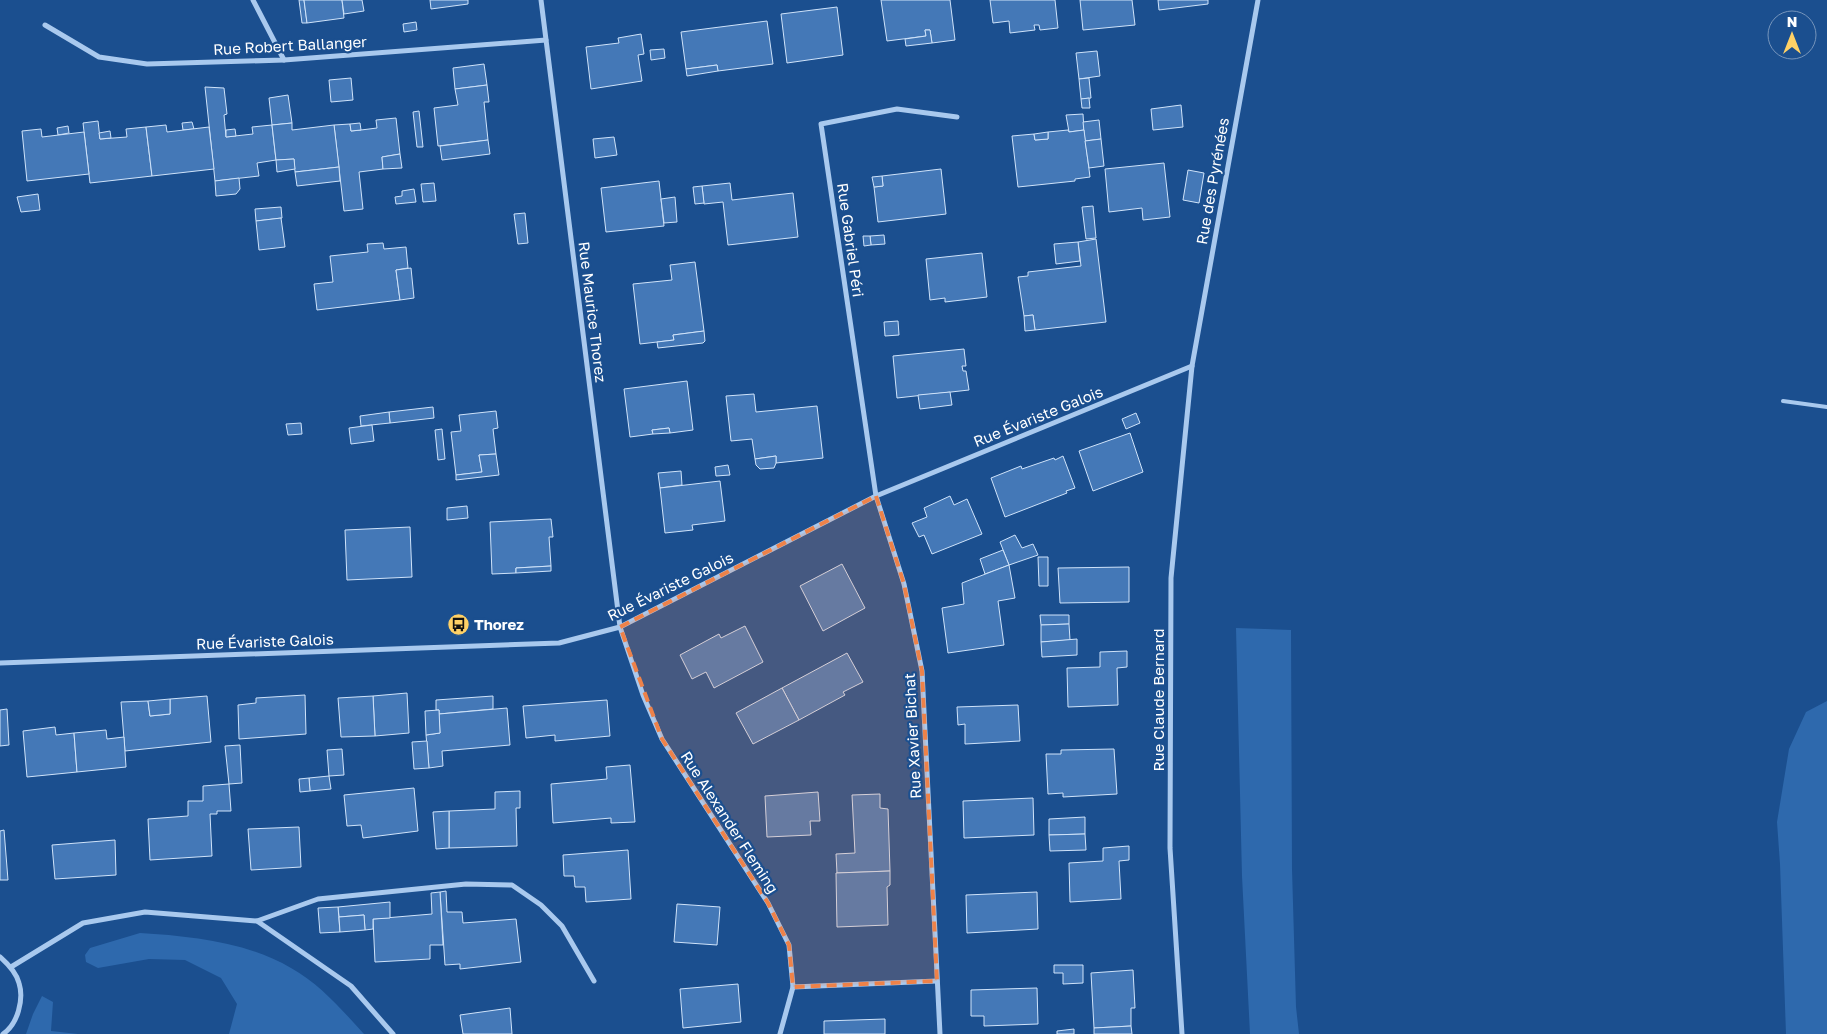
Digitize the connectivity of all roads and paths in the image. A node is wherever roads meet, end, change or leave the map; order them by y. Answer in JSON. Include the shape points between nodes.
{"nodes":[{"id":1,"x":253,"y":0,"type":"edge"},
{"id":2,"x":541,"y":0,"type":"edge"},
{"id":3,"x":1258,"y":0,"type":"edge"},
{"id":4,"x":45,"y":25,"type":"dead end"},
{"id":5,"x":546,"y":40,"type":"junction"},
{"id":6,"x":284,"y":60,"type":"junction"},
{"id":7,"x":957,"y":117,"type":"dead end"},
{"id":8,"x":1192,"y":366,"type":"junction"},
{"id":9,"x":1783,"y":401,"type":"dead end"},
{"id":10,"x":1827,"y":407,"type":"edge"},
{"id":11,"x":876,"y":496,"type":"junction"},
{"id":12,"x":620,"y":627,"type":"junction"},
{"id":13,"x":0,"y":663,"type":"edge"},
{"id":14,"x":257,"y":921,"type":"junction"},
{"id":15,"x":0,"y":957,"type":"edge"},
{"id":16,"x":11,"y":967,"type":"junction"},
{"id":17,"x":594,"y":980,"type":"dead end"},
{"id":18,"x":937,"y":980,"type":"junction"},
{"id":19,"x":793,"y":987,"type":"junction"},
{"id":20,"x":3,"y":1034,"type":"edge"},
{"id":21,"x":393,"y":1034,"type":"edge"},
{"id":22,"x":780,"y":1034,"type":"edge"},
{"id":23,"x":940,"y":1034,"type":"edge"},
{"id":24,"x":1182,"y":1034,"type":"edge"}],
"edges":[{"from":1,"to":6,"type":"street"},
{"from":2,"to":5,"type":"street","name":"Rue Maurice Thorez"},
{"from":3,"to":8,"type":"street","name":"Rue des Pyrénées"},
{"from":4,"to":6,"type":"street","name":"Rue Robert Ballanger","via":[[99,57],[147,64]]},
{"from":5,"to":6,"type":"street","name":"Rue Robert Ballanger"},
{"from":5,"to":12,"type":"street","name":"Rue Maurice Thorez"},
{"from":7,"to":11,"type":"street","name":"Rue Gabriel Péri","via":[[897,109],[821,124]]},
{"from":8,"to":11,"type":"street","name":"Rue Évariste Galois"},
{"from":8,"to":24,"type":"street","name":"Rue Claude Bernard","via":[[1171,578],[1170,848]]},
{"from":9,"to":10,"type":"lane"},
{"from":11,"to":12,"type":"street","name":"Rue Évariste Galois"},
{"from":11,"to":18,"type":"street","name":"Rue Xavier Bichat","via":[[904,584],[922,671]]},
{"from":12,"to":13,"type":"street","name":"Rue Évariste Galois","via":[[559,643]]},
{"from":12,"to":19,"type":"street","name":"Rue Alexander Fleming","via":[[642,694],[662,739],[768,903],[788,945]]},
{"from":14,"to":16,"type":"street","via":[[145,912],[92,921],[83,923]]},
{"from":14,"to":17,"type":"street","via":[[318,899],[466,884],[512,885],[541,905],[562,926]]},
{"from":14,"to":21,"type":"street","via":[[351,986]]},
{"from":15,"to":16,"type":"street"},
{"from":16,"to":20,"type":"street","via":[[19,982],[21,1000],[16,1017]]},
{"from":18,"to":19,"type":"street"},
{"from":18,"to":23,"type":"street","name":"Rue Xavier Bichat"},
{"from":19,"to":22,"type":"street","name":"Rue Alexander Fleming"}]}
